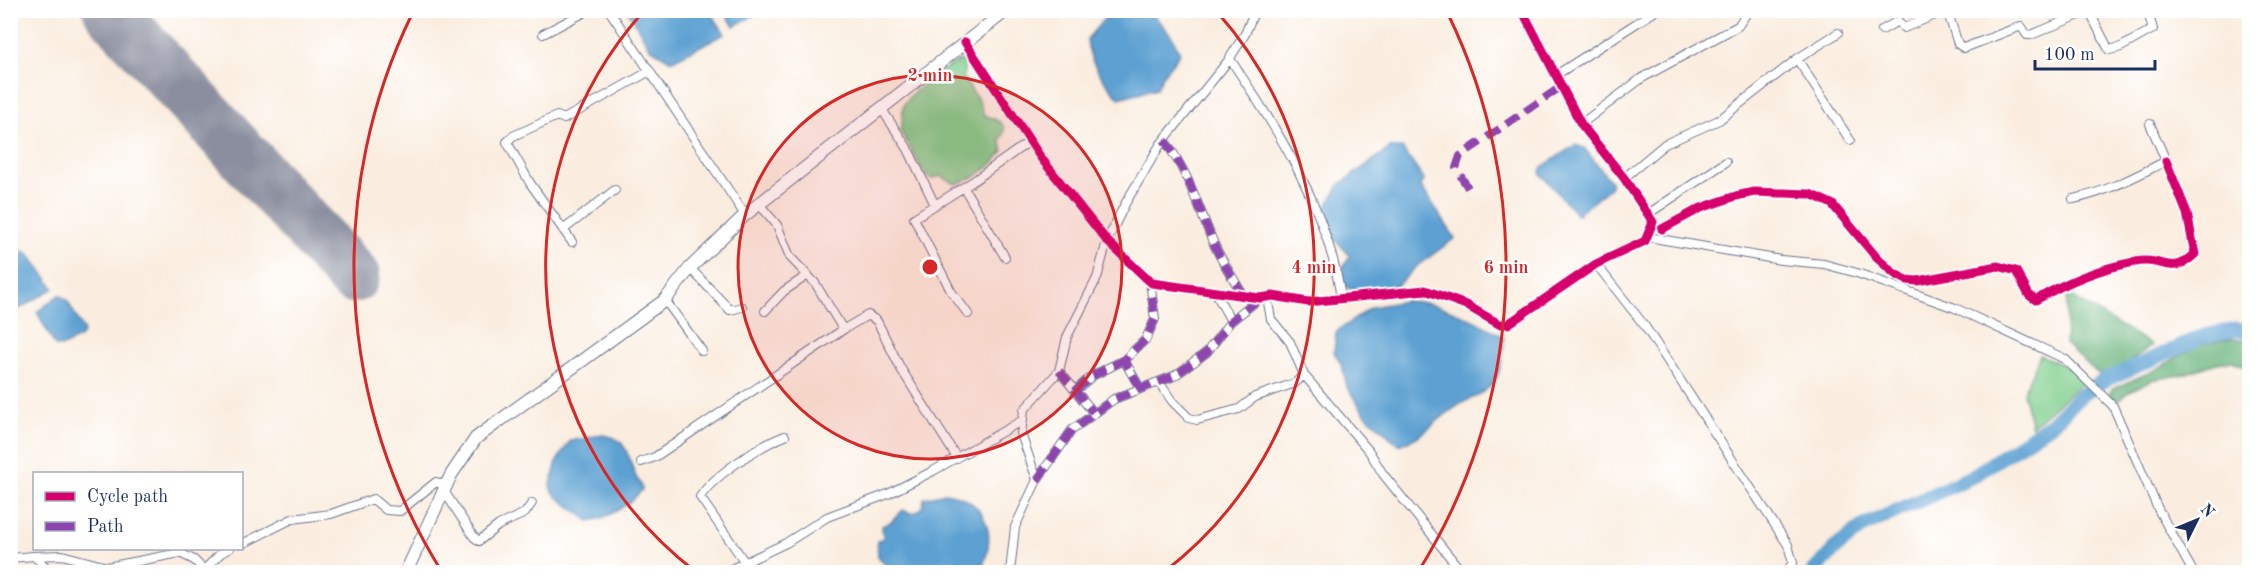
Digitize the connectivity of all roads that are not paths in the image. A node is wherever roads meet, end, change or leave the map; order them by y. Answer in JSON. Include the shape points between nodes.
{"nodes":[{"id":1,"x":589,"y":10,"type":"edge"},
{"id":2,"x":609,"y":10,"type":"edge"},
{"id":3,"x":1007,"y":10,"type":"edge"},
{"id":4,"x":1255,"y":10,"type":"edge"},
{"id":5,"x":1522,"y":10,"type":"edge"},
{"id":6,"x":1657,"y":10,"type":"edge"},
{"id":7,"x":1749,"y":10,"type":"edge"},
{"id":8,"x":1947,"y":10,"type":"edge"},
{"id":9,"x":2147,"y":10,"type":"edge"},
{"id":10,"x":1882,"y":30,"type":"dead end"},
{"id":11,"x":1838,"y":33,"type":"dead end"},
{"id":12,"x":543,"y":34,"type":"dead end"},
{"id":13,"x":965,"y":42,"type":"junction"},
{"id":14,"x":1230,"y":59,"type":"junction"},
{"id":15,"x":1797,"y":59,"type":"junction"},
{"id":16,"x":650,"y":71,"type":"junction"},
{"id":17,"x":1556,"y":75,"type":"junction"},
{"id":18,"x":881,"y":108,"type":"junction"},
{"id":19,"x":1581,"y":124,"type":"junction"},
{"id":20,"x":2150,"y":124,"type":"dead end"},
{"id":21,"x":1164,"y":140,"type":"junction"},
{"id":22,"x":1850,"y":140,"type":"dead end"},
{"id":23,"x":1030,"y":141,"type":"junction"},
{"id":24,"x":2166,"y":161,"type":"junction"},
{"id":25,"x":1726,"y":162,"type":"dead end"},
{"id":26,"x":1624,"y":178,"type":"junction"},
{"id":27,"x":964,"y":188,"type":"junction"},
{"id":28,"x":615,"y":190,"type":"dead end"},
{"id":29,"x":2073,"y":199,"type":"dead end"},
{"id":30,"x":759,"y":204,"type":"junction"},
{"id":31,"x":935,"y":205,"type":"junction"},
{"id":32,"x":745,"y":215,"type":"junction"},
{"id":33,"x":1650,"y":218,"type":"junction"},
{"id":34,"x":1662,"y":229,"type":"junction"},
{"id":35,"x":563,"y":230,"type":"junction"},
{"id":36,"x":1648,"y":237,"type":"junction"},
{"id":37,"x":1107,"y":241,"type":"junction"},
{"id":38,"x":572,"y":242,"type":"dead end"},
{"id":39,"x":1674,"y":243,"type":"junction"},
{"id":40,"x":1005,"y":257,"type":"dead end"},
{"id":41,"x":1596,"y":264,"type":"junction"},
{"id":42,"x":690,"y":268,"type":"junction"},
{"id":43,"x":808,"y":275,"type":"junction"},
{"id":44,"x":1907,"y":280,"type":"junction"},
{"id":45,"x":1150,"y":281,"type":"junction"},
{"id":46,"x":1902,"y":289,"type":"junction"},
{"id":47,"x":1214,"y":290,"type":"junction"},
{"id":48,"x":1244,"y":295,"type":"junction"},
{"id":49,"x":1263,"y":298,"type":"junction"},
{"id":50,"x":1341,"y":299,"type":"junction"},
{"id":51,"x":665,"y":300,"type":"junction"},
{"id":52,"x":742,"y":307,"type":"dead end"},
{"id":53,"x":765,"y":311,"type":"dead end"},
{"id":54,"x":968,"y":314,"type":"dead end"},
{"id":55,"x":1232,"y":321,"type":"junction"},
{"id":56,"x":844,"y":329,"type":"junction"},
{"id":57,"x":702,"y":351,"type":"dead end"},
{"id":58,"x":1124,"y":360,"type":"junction"},
{"id":59,"x":1059,"y":371,"type":"junction"},
{"id":60,"x":1304,"y":375,"type":"junction"},
{"id":61,"x":1160,"y":382,"type":"junction"},
{"id":62,"x":1140,"y":388,"type":"junction"},
{"id":63,"x":1075,"y":391,"type":"junction"},
{"id":64,"x":1093,"y":412,"type":"junction"},
{"id":65,"x":1023,"y":420,"type":"junction"},
{"id":66,"x":786,"y":436,"type":"dead end"},
{"id":67,"x":957,"y":458,"type":"junction"},
{"id":68,"x":641,"y":462,"type":"dead end"},
{"id":69,"x":1037,"y":480,"type":"junction"},
{"id":70,"x":445,"y":488,"type":"junction"},
{"id":71,"x":532,"y":503,"type":"dead end"},
{"id":72,"x":243,"y":544,"type":"edge"},
{"id":73,"x":224,"y":550,"type":"edge"},
{"id":74,"x":34,"y":556,"type":"junction"},
{"id":75,"x":10,"y":558,"type":"edge"},
{"id":76,"x":746,"y":564,"type":"junction"},
{"id":77,"x":205,"y":571,"type":"edge"},
{"id":78,"x":51,"y":573,"type":"edge"},
{"id":79,"x":406,"y":573,"type":"edge"},
{"id":80,"x":725,"y":573,"type":"edge"},
{"id":81,"x":1010,"y":573,"type":"edge"},
{"id":82,"x":1462,"y":573,"type":"edge"},
{"id":83,"x":1786,"y":573,"type":"edge"},
{"id":84,"x":2193,"y":573,"type":"edge"}],
"edges":[{"from":1,"to":12,"type":"street"},
{"from":2,"to":16,"type":"street"},
{"from":3,"to":13,"type":"main road"},
{"from":4,"to":14,"type":"street"},
{"from":5,"to":17,"type":"street"},
{"from":6,"to":17,"type":"street"},
{"from":7,"to":19,"type":"street","via":[[1738,26],[1642,78]]},
{"from":8,"to":9,"type":"street","via":[[1958,44],[1964,48],[2021,26],[2027,36],[2031,35],[2089,10],[2109,50],[2153,29]]},
{"from":8,"to":10,"type":"street","via":[[1904,28],[1898,21]]},
{"from":11,"to":15,"type":"street"},
{"from":13,"to":18,"type":"main road"},
{"from":13,"to":23,"type":"street"},
{"from":14,"to":21,"type":"street"},
{"from":14,"to":50,"type":"street","via":[[1267,113],[1296,167],[1329,244]]},
{"from":15,"to":22,"type":"street"},
{"from":15,"to":26,"type":"street","via":[[1719,120],[1665,144]]},
{"from":16,"to":32,"type":"street"},
{"from":16,"to":35,"type":"street","via":[[564,119],[557,116],[507,142]]},
{"from":17,"to":19,"type":"street"},
{"from":18,"to":30,"type":"main road"},
{"from":18,"to":31,"type":"street","via":[[908,149]]},
{"from":19,"to":26,"type":"street"},
{"from":20,"to":24,"type":"street"},
{"from":21,"to":37,"type":"street"},
{"from":21,"to":48,"type":"street","via":[[1178,159],[1203,211],[1210,237]]},
{"from":23,"to":27,"type":"street"},
{"from":23,"to":37,"type":"street"},
{"from":24,"to":29,"type":"street","via":[[2094,195]]},
{"from":24,"to":44,"type":"street","via":[[2195,245],[2195,254],[2183,265],[2134,262],[2104,269],[2036,300],[2016,271],[1998,266]]},
{"from":25,"to":33,"type":"street"},
{"from":26,"to":33,"type":"street"},
{"from":27,"to":31,"type":"street"},
{"from":27,"to":40,"type":"street"},
{"from":28,"to":35,"type":"street"},
{"from":30,"to":32,"type":"main road"},
{"from":30,"to":43,"type":"street","via":[[777,225],[790,257]]},
{"from":31,"to":54,"type":"street","via":[[914,218],[951,291]]},
{"from":32,"to":42,"type":"main road"},
{"from":33,"to":34,"type":"street"},
{"from":33,"to":36,"type":"street"},
{"from":34,"to":39,"type":"street"},
{"from":34,"to":44,"type":"street","via":[[1701,208],[1736,196],[1754,192],[1810,194],[1832,204],[1877,258]]},
{"from":35,"to":38,"type":"street"},
{"from":36,"to":39,"type":"street"},
{"from":36,"to":41,"type":"street"},
{"from":37,"to":45,"type":"street"},
{"from":37,"to":59,"type":"street","via":[[1096,278],[1067,337]]},
{"from":39,"to":46,"type":"street","via":[[1824,264]]},
{"from":41,"to":50,"type":"street","via":[[1508,324],[1498,324],[1466,305],[1425,290]]},
{"from":41,"to":83,"type":"street","via":[[1644,325],[1788,545],[1792,563]]},
{"from":42,"to":51,"type":"main road"},
{"from":42,"to":52,"type":"street","via":[[730,310]]},
{"from":43,"to":53,"type":"street","via":[[784,291]]},
{"from":43,"to":56,"type":"street"},
{"from":44,"to":46,"type":"street"},
{"from":45,"to":47,"type":"street"},
{"from":45,"to":58,"type":"street","via":[[1155,319],[1146,339]]},
{"from":46,"to":84,"type":"street","via":[[2033,342],[2078,369],[2113,406],[2158,509]]},
{"from":47,"to":48,"type":"street"},
{"from":47,"to":55,"type":"street"},
{"from":48,"to":49,"type":"street"},
{"from":49,"to":50,"type":"street","via":[[1308,302]]},
{"from":49,"to":55,"type":"street"},
{"from":49,"to":60,"type":"street","via":[[1271,319],[1290,342]]},
{"from":51,"to":57,"type":"street"},
{"from":51,"to":70,"type":"main road","via":[[491,425],[465,452]]},
{"from":55,"to":61,"type":"street","via":[[1207,352]]},
{"from":56,"to":67,"type":"street","via":[[868,315],[877,321],[901,369]]},
{"from":56,"to":68,"type":"street","via":[[682,439]]},
{"from":58,"to":62,"type":"street"},
{"from":58,"to":63,"type":"street","via":[[1092,376]]},
{"from":59,"to":63,"type":"street"},
{"from":59,"to":65,"type":"street","via":[[1024,410]]},
{"from":60,"to":61,"type":"street","via":[[1295,383],[1255,397],[1239,409],[1197,420],[1189,418],[1172,401]]},
{"from":60,"to":82,"type":"street"},
{"from":61,"to":62,"type":"street"},
{"from":62,"to":64,"type":"street"},
{"from":63,"to":64,"type":"street"},
{"from":64,"to":69,"type":"street","via":[[1059,445]]},
{"from":65,"to":67,"type":"street"},
{"from":65,"to":69,"type":"street","via":[[1021,434]]},
{"from":66,"to":76,"type":"street","via":[[723,473],[700,497]]},
{"from":67,"to":76,"type":"street","via":[[888,494],[827,517]]},
{"from":69,"to":81,"type":"street","via":[[1015,527]]},
{"from":70,"to":71,"type":"street","via":[[479,541],[499,525],[525,513]]},
{"from":70,"to":72,"type":"street","via":[[436,482],[400,511],[386,510],[373,499],[331,514],[292,519]]},
{"from":70,"to":79,"type":"main road"},
{"from":73,"to":77,"type":"street"},
{"from":74,"to":75,"type":"street"},
{"from":74,"to":77,"type":"street","via":[[62,555],[107,567],[180,553]]},
{"from":74,"to":78,"type":"street"},
{"from":76,"to":80,"type":"street"}]}
